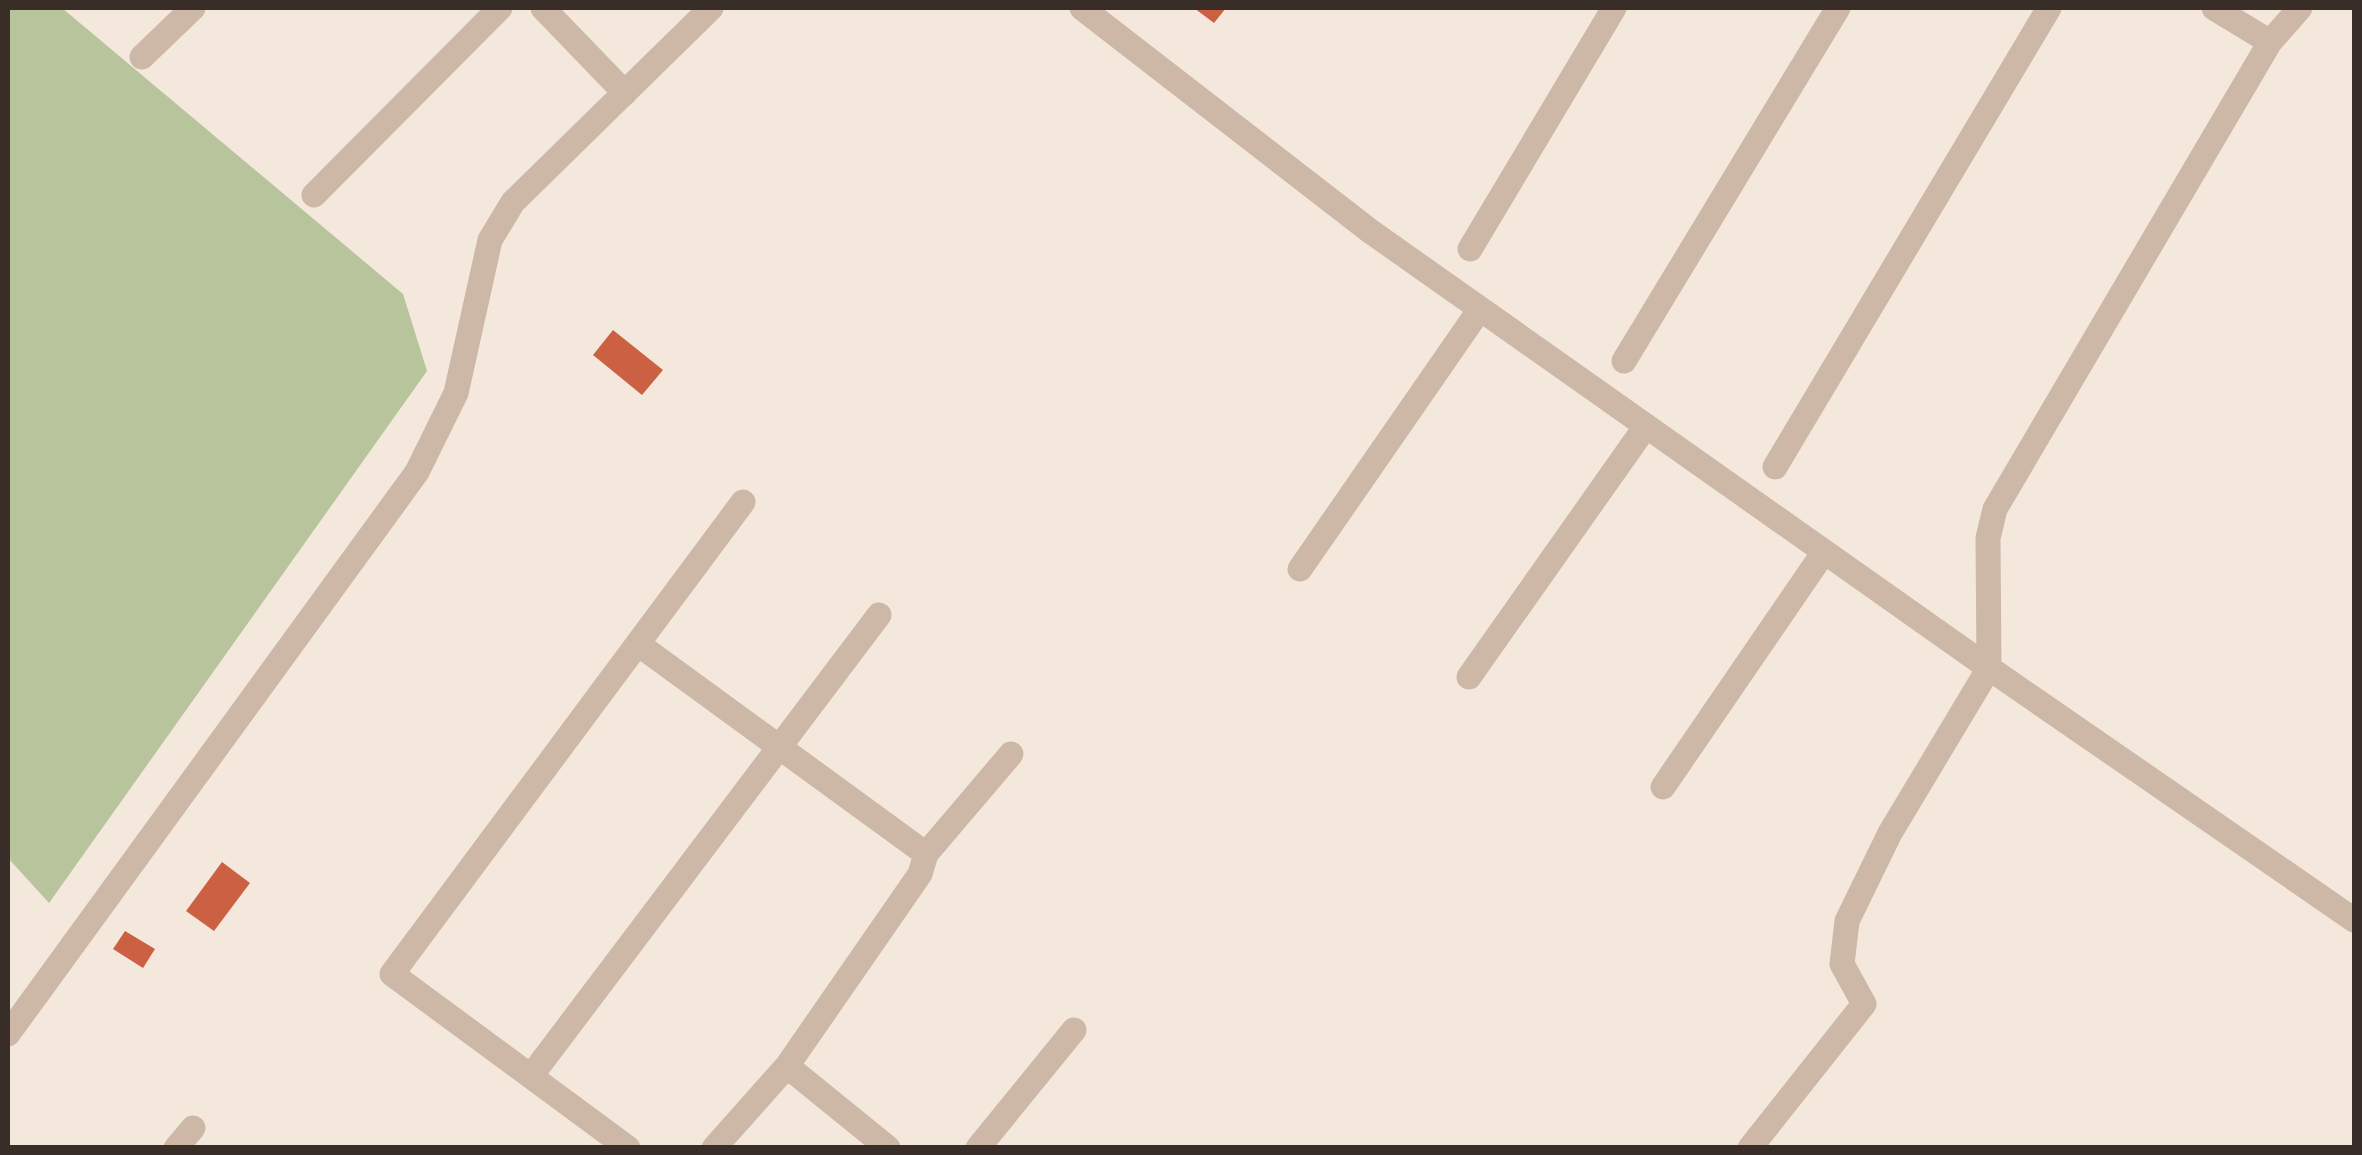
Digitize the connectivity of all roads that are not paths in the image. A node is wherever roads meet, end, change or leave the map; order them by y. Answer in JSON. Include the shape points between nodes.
{"nodes":[{"id":1,"x":193,"y":8,"type":"edge"},
{"id":2,"x":500,"y":8,"type":"edge"},
{"id":3,"x":543,"y":8,"type":"edge"},
{"id":4,"x":711,"y":8,"type":"edge"},
{"id":5,"x":1082,"y":8,"type":"edge"},
{"id":6,"x":1614,"y":8,"type":"edge"},
{"id":7,"x":1838,"y":8,"type":"edge"},
{"id":8,"x":2049,"y":8,"type":"edge"},
{"id":9,"x":2214,"y":8,"type":"edge"},
{"id":10,"x":2300,"y":8,"type":"edge"},
{"id":11,"x":2270,"y":42,"type":"junction"},
{"id":12,"x":142,"y":57,"type":"dead end"},
{"id":13,"x":625,"y":93,"type":"junction"},
{"id":14,"x":314,"y":195,"type":"dead end"},
{"id":15,"x":1470,"y":249,"type":"dead end"},
{"id":16,"x":1480,"y":309,"type":"junction"},
{"id":17,"x":1624,"y":361,"type":"dead end"},
{"id":18,"x":1646,"y":426,"type":"junction"},
{"id":19,"x":1775,"y":467,"type":"dead end"},
{"id":20,"x":743,"y":502,"type":"dead end"},
{"id":21,"x":1824,"y":552,"type":"junction"},
{"id":22,"x":1300,"y":569,"type":"dead end"},
{"id":23,"x":879,"y":615,"type":"dead end"},
{"id":24,"x":638,"y":644,"type":"junction"},
{"id":25,"x":1988,"y":668,"type":"junction"},
{"id":26,"x":1469,"y":677,"type":"dead end"},
{"id":27,"x":780,"y":746,"type":"junction"},
{"id":28,"x":1011,"y":754,"type":"dead end"},
{"id":29,"x":1662,"y":787,"type":"dead end"},
{"id":30,"x":926,"y":854,"type":"junction"},
{"id":31,"x":2354,"y":920,"type":"edge"},
{"id":32,"x":1074,"y":1030,"type":"dead end"},
{"id":33,"x":8,"y":1034,"type":"edge"},
{"id":34,"x":787,"y":1066,"type":"junction"},
{"id":35,"x":531,"y":1076,"type":"junction"},
{"id":36,"x":193,"y":1128,"type":"dead end"},
{"id":37,"x":176,"y":1148,"type":"edge"},
{"id":38,"x":628,"y":1148,"type":"edge"},
{"id":39,"x":714,"y":1148,"type":"edge"},
{"id":40,"x":888,"y":1148,"type":"edge"},
{"id":41,"x":978,"y":1148,"type":"edge"},
{"id":42,"x":1750,"y":1148,"type":"edge"}],
"edges":[{"from":1,"to":12,"type":"street"},
{"from":2,"to":14,"type":"street"},
{"from":3,"to":13,"type":"street"},
{"from":4,"to":13,"type":"street"},
{"from":5,"to":16,"type":"street"},
{"from":6,"to":15,"type":"street"},
{"from":7,"to":17,"type":"street"},
{"from":8,"to":19,"type":"street"},
{"from":9,"to":11,"type":"street"},
{"from":10,"to":11,"type":"street"},
{"from":11,"to":25,"type":"street","via":[[1995,509],[1988,538]]},
{"from":13,"to":33,"type":"street","via":[[513,202],[490,240],[456,393],[417,472]]},
{"from":16,"to":18,"type":"street"},
{"from":16,"to":22,"type":"street"},
{"from":18,"to":21,"type":"street"},
{"from":18,"to":26,"type":"street"},
{"from":20,"to":24,"type":"street"},
{"from":21,"to":25,"type":"street"},
{"from":21,"to":29,"type":"street"},
{"from":23,"to":27,"type":"street"},
{"from":24,"to":27,"type":"street"},
{"from":24,"to":35,"type":"street","via":[[392,974]]},
{"from":25,"to":31,"type":"street"},
{"from":25,"to":42,"type":"street","via":[[1847,920],[1842,964],[1864,1004]]},
{"from":27,"to":30,"type":"street"},
{"from":27,"to":35,"type":"street"},
{"from":28,"to":30,"type":"street"},
{"from":30,"to":34,"type":"street","via":[[920,874]]},
{"from":32,"to":41,"type":"street"},
{"from":34,"to":39,"type":"street"},
{"from":34,"to":40,"type":"street"},
{"from":35,"to":38,"type":"street"},
{"from":36,"to":37,"type":"street"}]}
